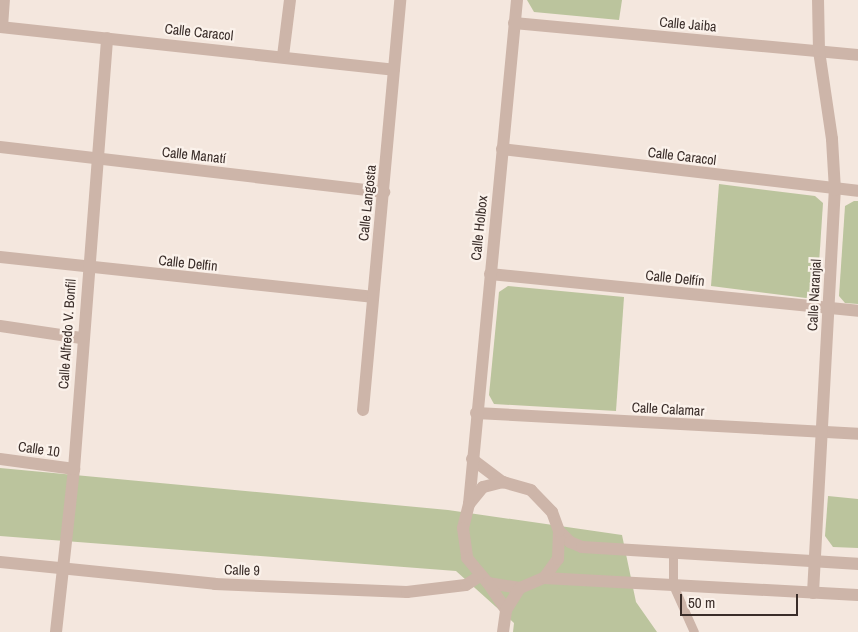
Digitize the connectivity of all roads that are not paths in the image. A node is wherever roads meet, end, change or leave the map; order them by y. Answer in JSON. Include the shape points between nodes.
{"nodes":[{"id":1,"x":4,"y":0,"type":"edge"},
{"id":2,"x":290,"y":0,"type":"edge"},
{"id":3,"x":400,"y":0,"type":"edge"},
{"id":4,"x":517,"y":0,"type":"edge"},
{"id":5,"x":818,"y":0,"type":"edge"},
{"id":6,"x":514,"y":23,"type":"junction"},
{"id":7,"x":1,"y":27,"type":"edge"},
{"id":8,"x":107,"y":38,"type":"junction"},
{"id":9,"x":818,"y":51,"type":"junction"},
{"id":10,"x":858,"y":55,"type":"edge"},
{"id":11,"x":283,"y":56,"type":"junction"},
{"id":12,"x":394,"y":70,"type":"junction"},
{"id":13,"x":0,"y":147,"type":"edge"},
{"id":14,"x":502,"y":149,"type":"junction"},
{"id":15,"x":95,"y":159,"type":"junction"},
{"id":16,"x":835,"y":190,"type":"junction"},
{"id":17,"x":858,"y":191,"type":"edge"},
{"id":18,"x":384,"y":192,"type":"junction"},
{"id":19,"x":0,"y":257,"type":"edge"},
{"id":20,"x":87,"y":268,"type":"junction"},
{"id":21,"x":490,"y":274,"type":"junction"},
{"id":22,"x":372,"y":297,"type":"junction"},
{"id":23,"x":828,"y":310,"type":"junction"},
{"id":24,"x":858,"y":311,"type":"edge"},
{"id":25,"x":0,"y":326,"type":"edge"},
{"id":26,"x":82,"y":338,"type":"junction"},
{"id":27,"x":363,"y":410,"type":"dead end"},
{"id":28,"x":476,"y":412,"type":"junction"},
{"id":29,"x":821,"y":432,"type":"junction"},
{"id":30,"x":858,"y":434,"type":"edge"},
{"id":31,"x":0,"y":459,"type":"edge"},
{"id":32,"x":472,"y":459,"type":"junction"},
{"id":33,"x":74,"y":469,"type":"junction"},
{"id":34,"x":503,"y":482,"type":"junction"},
{"id":35,"x":469,"y":504,"type":"junction"},
{"id":36,"x":558,"y":531,"type":"junction"},
{"id":37,"x":674,"y":552,"type":"junction"},
{"id":38,"x":814,"y":561,"type":"junction"},
{"id":39,"x":0,"y":562,"type":"edge"},
{"id":40,"x":858,"y":564,"type":"edge"},
{"id":41,"x":63,"y":567,"type":"junction"},
{"id":42,"x":544,"y":578,"type":"junction"},
{"id":43,"x":484,"y":580,"type":"junction"},
{"id":44,"x":673,"y":585,"type":"junction"},
{"id":45,"x":520,"y":588,"type":"junction"},
{"id":46,"x":813,"y":593,"type":"junction"},
{"id":47,"x":858,"y":595,"type":"edge"},
{"id":48,"x":505,"y":621,"type":"edge"},
{"id":49,"x":56,"y":632,"type":"edge"},
{"id":50,"x":514,"y":632,"type":"edge"},
{"id":51,"x":694,"y":632,"type":"edge"}],
"edges":[{"from":1,"to":7,"type":"street"},
{"from":2,"to":11,"type":"street"},
{"from":3,"to":12,"type":"street","name":"Calle Langosta"},
{"from":4,"to":6,"type":"street","name":"Calle Holbox"},
{"from":5,"to":9,"type":"street","name":"Calle Naranjal"},
{"from":6,"to":9,"type":"street","name":"Calle Jaiba"},
{"from":6,"to":14,"type":"street","name":"Calle Holbox"},
{"from":7,"to":8,"type":"street","name":"Calle Caracol"},
{"from":8,"to":11,"type":"street","name":"Calle Caracol"},
{"from":8,"to":15,"type":"street","name":"Calle Alfredo V. Bonfil"},
{"from":9,"to":10,"type":"street","name":"Calle Jaiba"},
{"from":9,"to":16,"type":"street","name":"Calle Naranjal","via":[[832,139]]},
{"from":11,"to":12,"type":"street","name":"Calle Caracol"},
{"from":12,"to":18,"type":"street","name":"Calle Langosta"},
{"from":13,"to":15,"type":"street","name":"Calle Manatí"},
{"from":14,"to":16,"type":"street","name":"Calle Caracol"},
{"from":14,"to":21,"type":"street","name":"Calle Holbox"},
{"from":15,"to":18,"type":"street","name":"Calle Manatí"},
{"from":15,"to":20,"type":"street","name":"Calle Alfredo V. Bonfil"},
{"from":16,"to":17,"type":"street","name":"Calle Caracol"},
{"from":16,"to":23,"type":"street","name":"Calle Naranjal"},
{"from":18,"to":22,"type":"street","name":"Calle Langosta"},
{"from":19,"to":20,"type":"street","name":"Calle Delfin"},
{"from":20,"to":22,"type":"street","name":"Calle Delfin"},
{"from":20,"to":26,"type":"street","name":"Calle Alfredo V. Bonfil"},
{"from":21,"to":23,"type":"street","name":"Calle Delfín"},
{"from":21,"to":28,"type":"street","name":"Calle Holbox"},
{"from":22,"to":27,"type":"street","name":"Calle Langosta"},
{"from":23,"to":24,"type":"street","name":"Calle Delfín"},
{"from":23,"to":29,"type":"street","name":"Calle Naranjal"},
{"from":25,"to":26,"type":"street"},
{"from":26,"to":33,"type":"street","name":"Calle Alfredo V. Bonfil"},
{"from":28,"to":29,"type":"street","name":"Calle Calamar"},
{"from":28,"to":32,"type":"street","name":"Calle Holbox"},
{"from":29,"to":30,"type":"street","name":"Calle Calamar"},
{"from":29,"to":38,"type":"street","name":"Calle Naranjal"},
{"from":31,"to":33,"type":"street","name":"Calle 10"},
{"from":32,"to":34,"type":"street"},
{"from":32,"to":35,"type":"street","name":"Calle Holbox"},
{"from":33,"to":41,"type":"street","name":"Calle Alfredo V. Bonfil"},
{"from":34,"to":35,"type":"street","via":[[482,487]]},
{"from":34,"to":36,"type":"street","via":[[531,490],[552,512]]},
{"from":35,"to":43,"type":"street","via":[[462,528],[467,558]]},
{"from":36,"to":37,"type":"street","via":[[582,547]]},
{"from":36,"to":42,"type":"street","via":[[558,559]]},
{"from":37,"to":38,"type":"street"},
{"from":37,"to":44,"type":"lane"},
{"from":38,"to":40,"type":"street"},
{"from":38,"to":46,"type":"street","name":"Calle Naranjal"},
{"from":39,"to":41,"type":"street","name":"Calle 9"},
{"from":41,"to":43,"type":"street","name":"Calle 9","via":[[215,584],[407,592]]},
{"from":41,"to":49,"type":"street","name":"Calle Alfredo V. Bonfil"},
{"from":42,"to":44,"type":"street"},
{"from":42,"to":45,"type":"street"},
{"from":43,"to":45,"type":"street"},
{"from":43,"to":48,"type":"street"},
{"from":44,"to":46,"type":"street"},
{"from":44,"to":51,"type":"lane"},
{"from":45,"to":48,"type":"street"},
{"from":46,"to":47,"type":"street"},
{"from":48,"to":50,"type":"street"}]}
